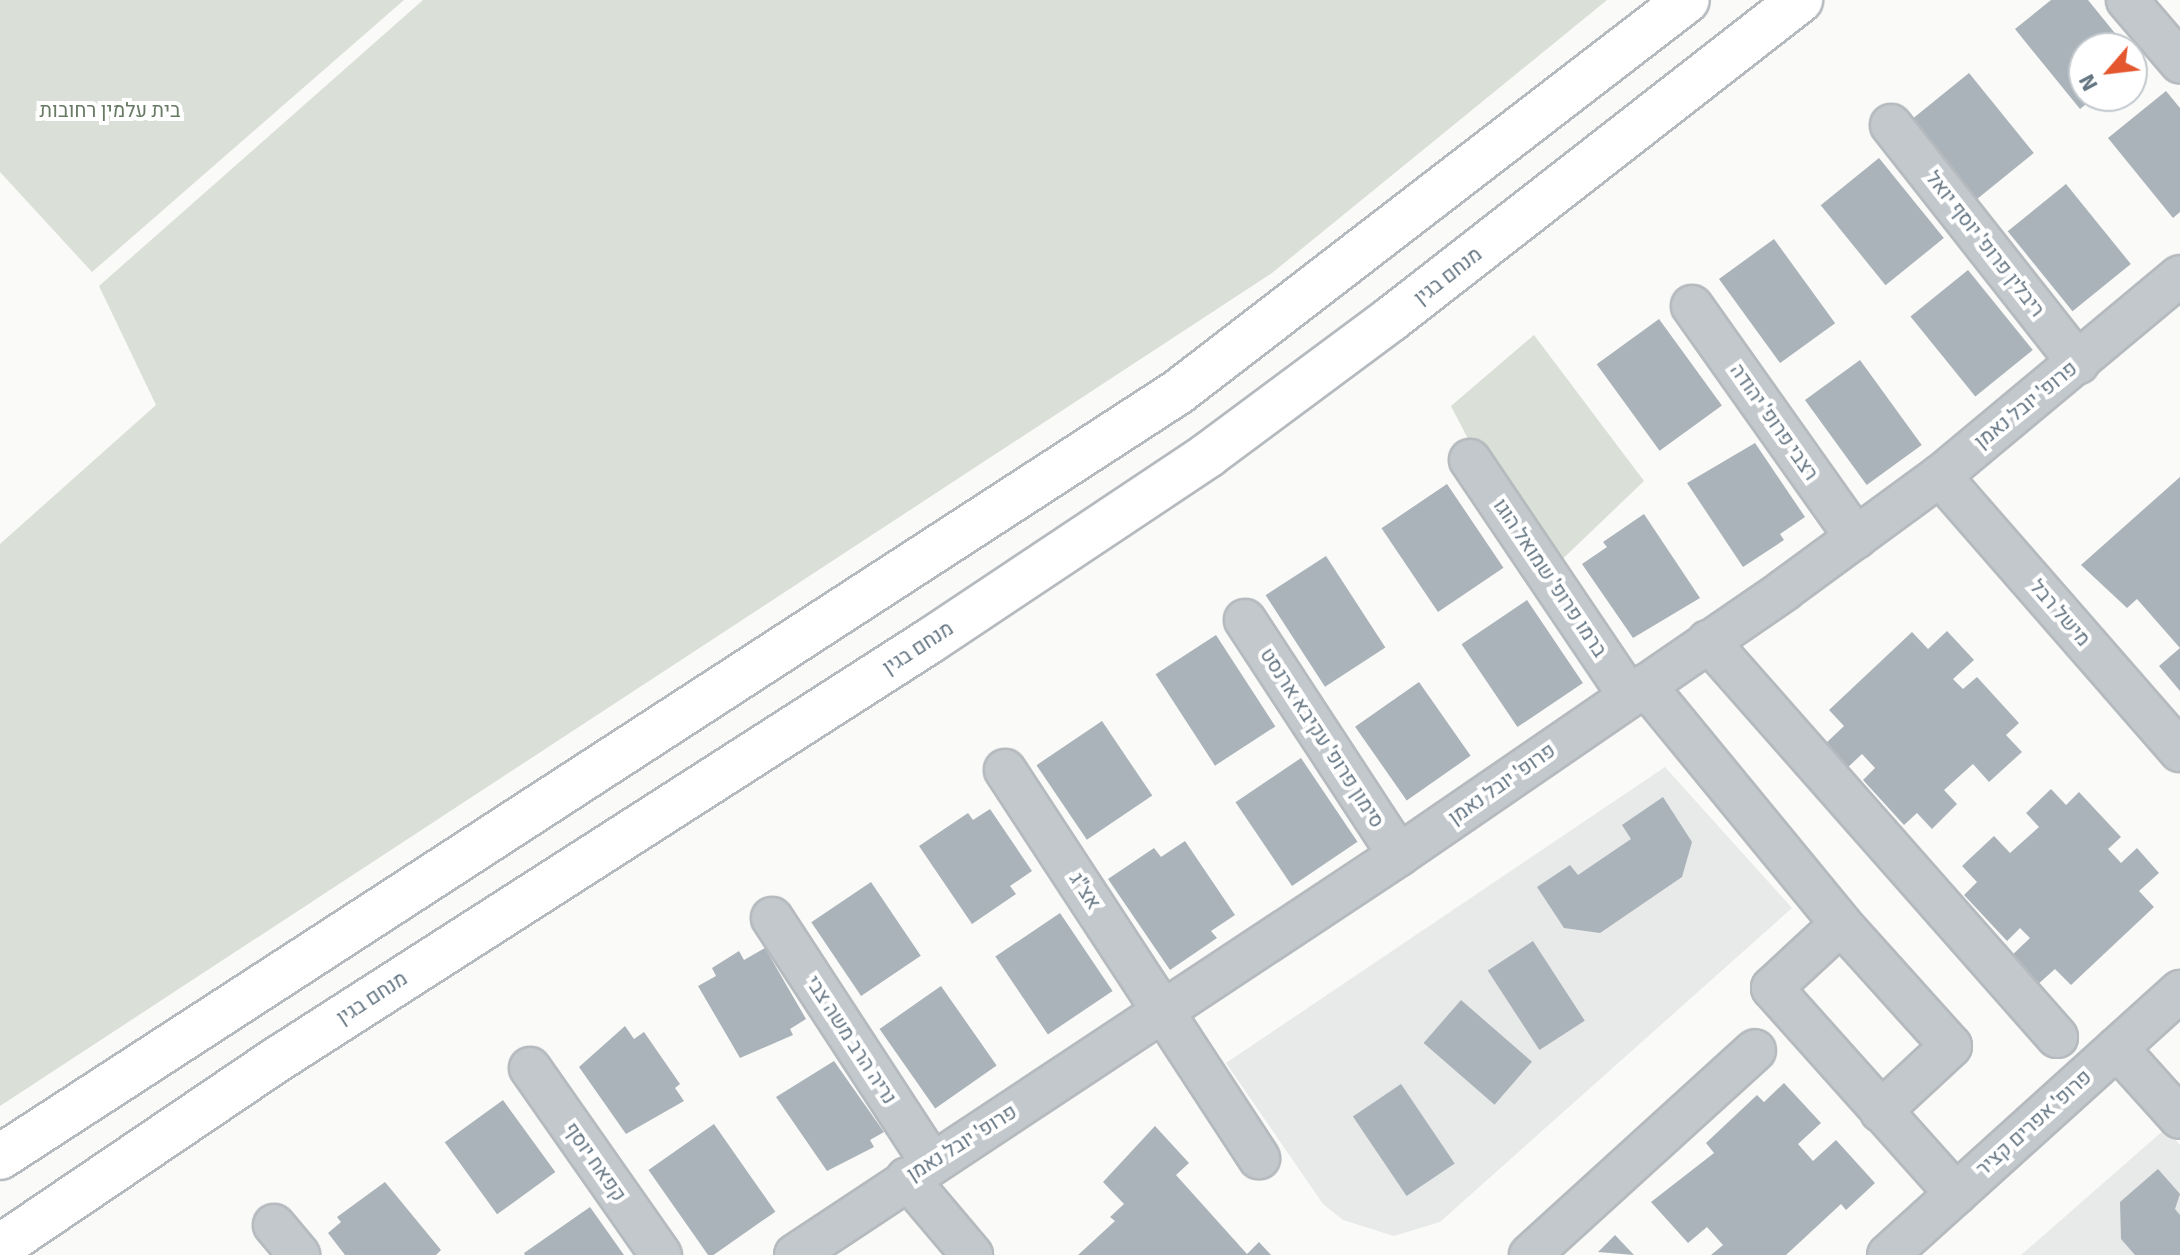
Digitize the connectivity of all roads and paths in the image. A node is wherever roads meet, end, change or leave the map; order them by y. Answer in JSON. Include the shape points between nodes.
{"nodes":[{"id":1,"x":1687,"y":0,"type":"edge"},
{"id":2,"x":1800,"y":0,"type":"edge"},
{"id":3,"x":2127,"y":0,"type":"edge"},
{"id":4,"x":2180,"y":62,"type":"edge"},
{"id":5,"x":1891,"y":125,"type":"dead end"},
{"id":6,"x":2180,"y":276,"type":"edge"},
{"id":7,"x":1692,"y":306,"type":"dead end"},
{"id":8,"x":2078,"y":363,"type":"junction"},
{"id":9,"x":1470,"y":460,"type":"dead end"},
{"id":10,"x":1940,"y":476,"type":"junction"},
{"id":11,"x":1856,"y":538,"type":"junction"},
{"id":12,"x":1245,"y":620,"type":"dead end"},
{"id":13,"x":1708,"y":641,"type":"junction"},
{"id":14,"x":1637,"y":690,"type":"junction"},
{"id":15,"x":2180,"y":751,"type":"edge"},
{"id":16,"x":1005,"y":770,"type":"dead end"},
{"id":17,"x":1399,"y":855,"type":"junction"},
{"id":18,"x":772,"y":918,"type":"dead end"},
{"id":19,"x":1841,"y":924,"type":"junction"},
{"id":20,"x":2180,"y":991,"type":"edge"},
{"id":21,"x":1164,"y":1013,"type":"junction"},
{"id":22,"x":2057,"y":1037,"type":"dead end"},
{"id":23,"x":2117,"y":1048,"type":"junction"},
{"id":24,"x":1755,"y":1050,"type":"dead end"},
{"id":25,"x":530,"y":1068,"type":"dead end"},
{"id":26,"x":1881,"y":1111,"type":"junction"},
{"id":27,"x":2180,"y":1118,"type":"edge"},
{"id":28,"x":0,"y":1157,"type":"edge"},
{"id":29,"x":1259,"y":1158,"type":"dead end"},
{"id":30,"x":919,"y":1170,"type":"junction"},
{"id":31,"x":1956,"y":1194,"type":"junction"},
{"id":32,"x":274,"y":1225,"type":"dead end"},
{"id":33,"x":0,"y":1247,"type":"edge"},
{"id":34,"x":299,"y":1255,"type":"edge"},
{"id":35,"x":661,"y":1255,"type":"edge"},
{"id":36,"x":795,"y":1255,"type":"edge"},
{"id":37,"x":972,"y":1255,"type":"edge"},
{"id":38,"x":1530,"y":1255,"type":"edge"},
{"id":39,"x":1888,"y":1255,"type":"edge"}],
"edges":[{"from":1,"to":28,"type":"main road","via":[[1178,392]]},
{"from":2,"to":33,"type":"main road","name":"מנחם בגין","via":[[1366,339],[1208,455],[931,640],[293,1049]]},
{"from":3,"to":4,"type":"street"},
{"from":5,"to":8,"type":"street","name":"ריבלין פרופ' יוסף יואל"},
{"from":6,"to":8,"type":"street","name":"פרופ' יובל נאמן"},
{"from":7,"to":11,"type":"street","name":"רצבי פרופ' יהודה"},
{"from":8,"to":10,"type":"street","name":"פרופ' יובל נאמן"},
{"from":9,"to":14,"type":"street","name":"ברמו פרופ' שמואל הוגו"},
{"from":10,"to":11,"type":"street","name":"פרופ' יובל נאמן"},
{"from":10,"to":15,"type":"street","name":"מישל רבל"},
{"from":11,"to":13,"type":"street","name":"פרופ' יובל נאמן"},
{"from":12,"to":17,"type":"street","name":"סימון פרופ' עקיבא ארנסט"},
{"from":13,"to":14,"type":"street","name":"פרופ' יובל נאמן"},
{"from":13,"to":22,"type":"street"},
{"from":14,"to":17,"type":"street","name":"פרופ' יובל נאמן"},
{"from":14,"to":19,"type":"street","name":"ברמו פרופ' שמואל הוגו"},
{"from":16,"to":21,"type":"street","name":"אצ\"ג"},
{"from":17,"to":21,"type":"street","name":"פרופ' יובל נאמן"},
{"from":18,"to":30,"type":"street","name":"נריה הרב משה צבי"},
{"from":19,"to":26,"type":"street","via":[[1772,988]]},
{"from":19,"to":26,"type":"street","name":"ברמו פרופ' שמואל הוגו","via":[[1951,1046]]},
{"from":20,"to":23,"type":"street","name":"פרופ' אפרים קציר"},
{"from":21,"to":29,"type":"street","name":"אצ\"ג"},
{"from":21,"to":30,"type":"street","name":"פרופ' יובל נאמן"},
{"from":23,"to":27,"type":"street"},
{"from":23,"to":31,"type":"street","name":"פרופ' אפרים קציר"},
{"from":24,"to":38,"type":"street"},
{"from":25,"to":35,"type":"street","name":"קפאח יוסף"},
{"from":26,"to":31,"type":"street"},
{"from":30,"to":36,"type":"street","name":"פרופ' יובל נאמן"},
{"from":30,"to":37,"type":"street","name":"נריה הרב משה צבי"},
{"from":31,"to":39,"type":"street","name":"פרופ' אפרים קציר"},
{"from":32,"to":34,"type":"street"}]}
